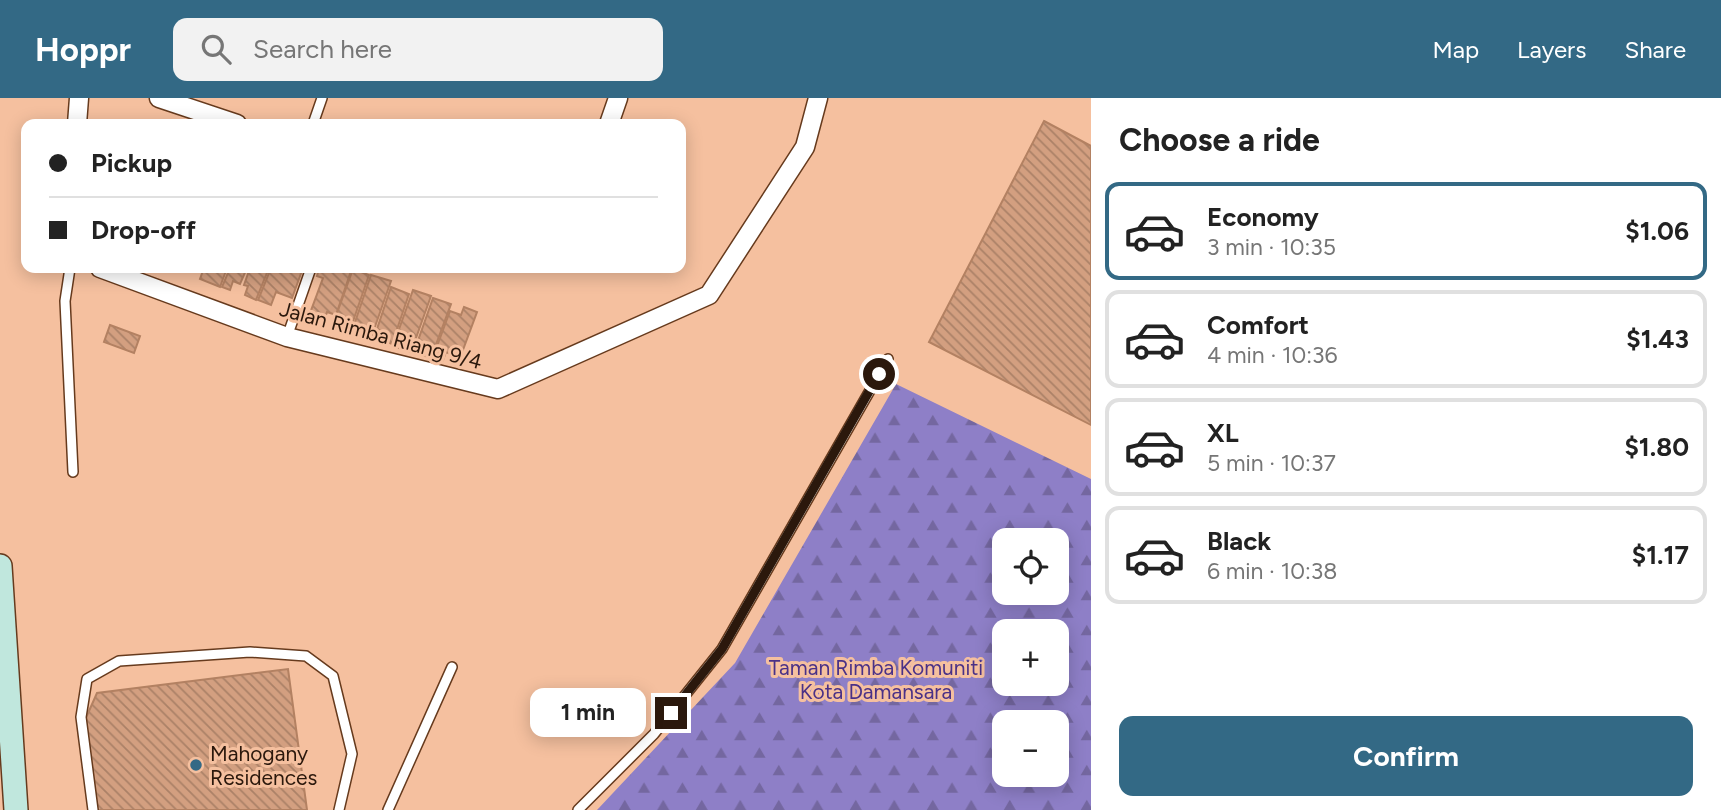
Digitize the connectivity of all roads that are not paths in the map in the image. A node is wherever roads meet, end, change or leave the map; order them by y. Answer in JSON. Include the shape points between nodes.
{"nodes":[{"id":1,"x":79,"y":98,"type":"edge"},
{"id":2,"x":159,"y":98,"type":"edge"},
{"id":3,"x":322,"y":98,"type":"edge"},
{"id":4,"x":618,"y":98,"type":"edge"},
{"id":5,"x":818,"y":98,"type":"edge"},
{"id":6,"x":77,"y":119,"type":"edge"},
{"id":7,"x":222,"y":119,"type":"edge"},
{"id":8,"x":315,"y":119,"type":"edge"},
{"id":9,"x":611,"y":119,"type":"edge"},
{"id":10,"x":69,"y":273,"type":"edge"},
{"id":11,"x":114,"y":273,"type":"edge"},
{"id":12,"x":310,"y":273,"type":"edge"},
{"id":13,"x":287,"y":337,"type":"junction"},
{"id":14,"x":888,"y":359,"type":"dead end"},
{"id":15,"x":73,"y":472,"type":"dead end"},
{"id":16,"x":0,"y":566,"type":"edge"},
{"id":17,"x":452,"y":667,"type":"dead end"},
{"id":18,"x":16,"y":810,"type":"edge"},
{"id":19,"x":93,"y":810,"type":"edge"},
{"id":20,"x":339,"y":810,"type":"edge"},
{"id":21,"x":388,"y":810,"type":"edge"},
{"id":22,"x":578,"y":810,"type":"edge"}],
"edges":[{"from":1,"to":6,"type":"street"},
{"from":2,"to":7,"type":"street"},
{"from":3,"to":8,"type":"lane"},
{"from":4,"to":9,"type":"street"},
{"from":5,"to":13,"type":"street","name":"Jalan Rimba Riang 9/4","via":[[805,147],[709,295],[498,389]]},
{"from":10,"to":15,"type":"lane","via":[[65,301]]},
{"from":11,"to":13,"type":"street","name":"Jalan Rimba Riang 9/4"},
{"from":12,"to":13,"type":"lane"},
{"from":14,"to":22,"type":"lane","via":[[722,649],[654,734]]},
{"from":16,"to":18,"type":"main road"},
{"from":17,"to":21,"type":"lane"},
{"from":19,"to":20,"type":"lane","via":[[81,717],[88,679],[119,662],[250,652],[306,656],[333,676],[352,754]]}]}
